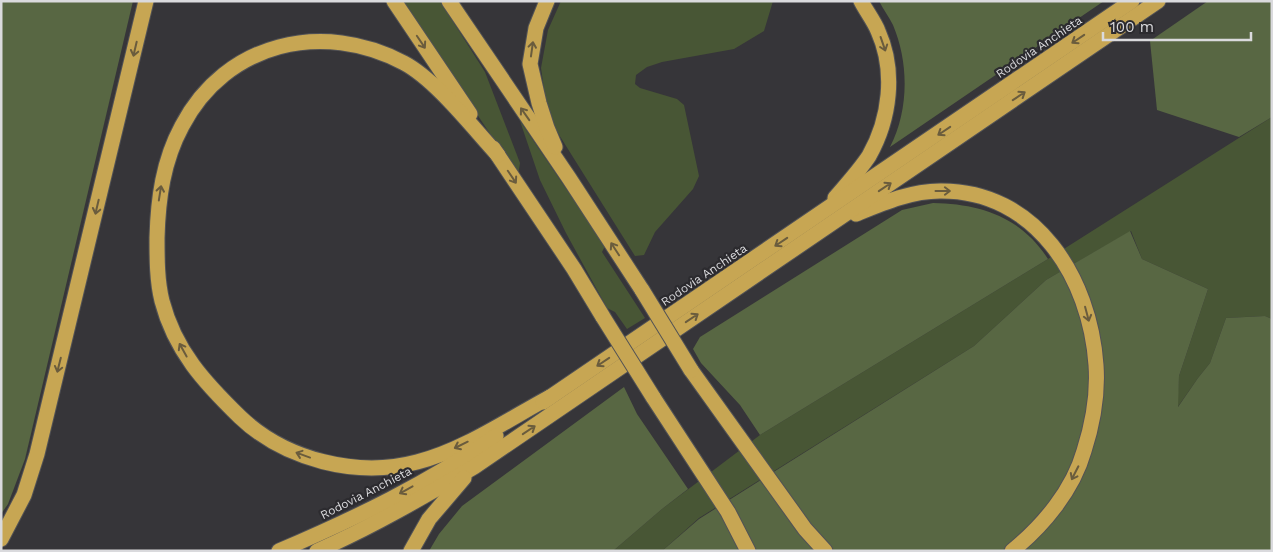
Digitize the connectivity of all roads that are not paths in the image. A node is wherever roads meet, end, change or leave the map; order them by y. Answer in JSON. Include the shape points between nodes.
{"nodes":[{"id":1,"x":146,"y":1,"type":"edge"},
{"id":2,"x":394,"y":1,"type":"edge"},
{"id":3,"x":449,"y":1,"type":"edge"},
{"id":4,"x":547,"y":1,"type":"edge"},
{"id":5,"x":860,"y":1,"type":"edge"},
{"id":6,"x":1132,"y":1,"type":"edge"},
{"id":7,"x":1158,"y":1,"type":"edge"},
{"id":8,"x":498,"y":156,"type":"junction"},
{"id":9,"x":569,"y":178,"type":"junction"},
{"id":10,"x":826,"y":219,"type":"junction"},
{"id":11,"x":550,"y":398,"type":"junction"},
{"id":12,"x":474,"y":467,"type":"junction"},
{"id":13,"x":1,"y":539,"type":"edge"},
{"id":14,"x":279,"y":551,"type":"edge"},
{"id":15,"x":317,"y":551,"type":"edge"},
{"id":16,"x":411,"y":551,"type":"edge"},
{"id":17,"x":748,"y":551,"type":"edge"},
{"id":18,"x":825,"y":551,"type":"edge"},
{"id":19,"x":1012,"y":551,"type":"edge"}],
"edges":[{"from":1,"to":13,"type":"highway","one_way":true,"via":[[37,454],[24,495]]},
{"from":2,"to":8,"type":"highway","one_way":true},
{"from":9,"to":3,"type":"highway","one_way":true},
{"from":9,"to":4,"type":"highway","one_way":true,"via":[[547,128],[530,64],[536,28]]},
{"from":5,"to":10,"type":"highway","one_way":true,"via":[[878,30],[886,53],[888,102],[881,131],[869,155]]},
{"from":6,"to":10,"type":"highway","name":"Rodovia Anchieta","one_way":true},
{"from":10,"to":7,"type":"highway","name":"Rodovia Anchieta","one_way":true},
{"from":11,"to":8,"type":"highway","one_way":true,"via":[[461,445],[417,462],[372,468],[308,457],[270,440],[218,396],[191,364],[168,320],[162,300],[158,274],[161,186],[180,127],[203,94],[255,54],[280,46],[324,40],[386,54],[426,79]]},
{"from":8,"to":17,"type":"highway","one_way":true,"bridge":true,"via":[[574,269],[728,512]]},
{"from":18,"to":9,"type":"highway","one_way":true,"bridge":true,"via":[[805,529],[691,370]]},
{"from":10,"to":11,"type":"highway","name":"Rodovia Anchieta","one_way":true},
{"from":12,"to":10,"type":"highway","name":"Rodovia Anchieta","one_way":true},
{"from":10,"to":19,"type":"highway","one_way":true,"via":[[907,195],[955,191],[1008,207],[1033,224],[1056,249],[1068,270],[1084,306],[1094,345],[1093,417],[1084,452],[1065,491],[1040,525]]},
{"from":11,"to":14,"type":"highway","name":"Rodovia Anchieta","one_way":true,"via":[[466,457],[375,507]]},
{"from":12,"to":15,"type":"highway","name":"Rodovia Anchieta","via":[[396,513]]},
{"from":12,"to":16,"type":"highway","via":[[429,519]]}]}
